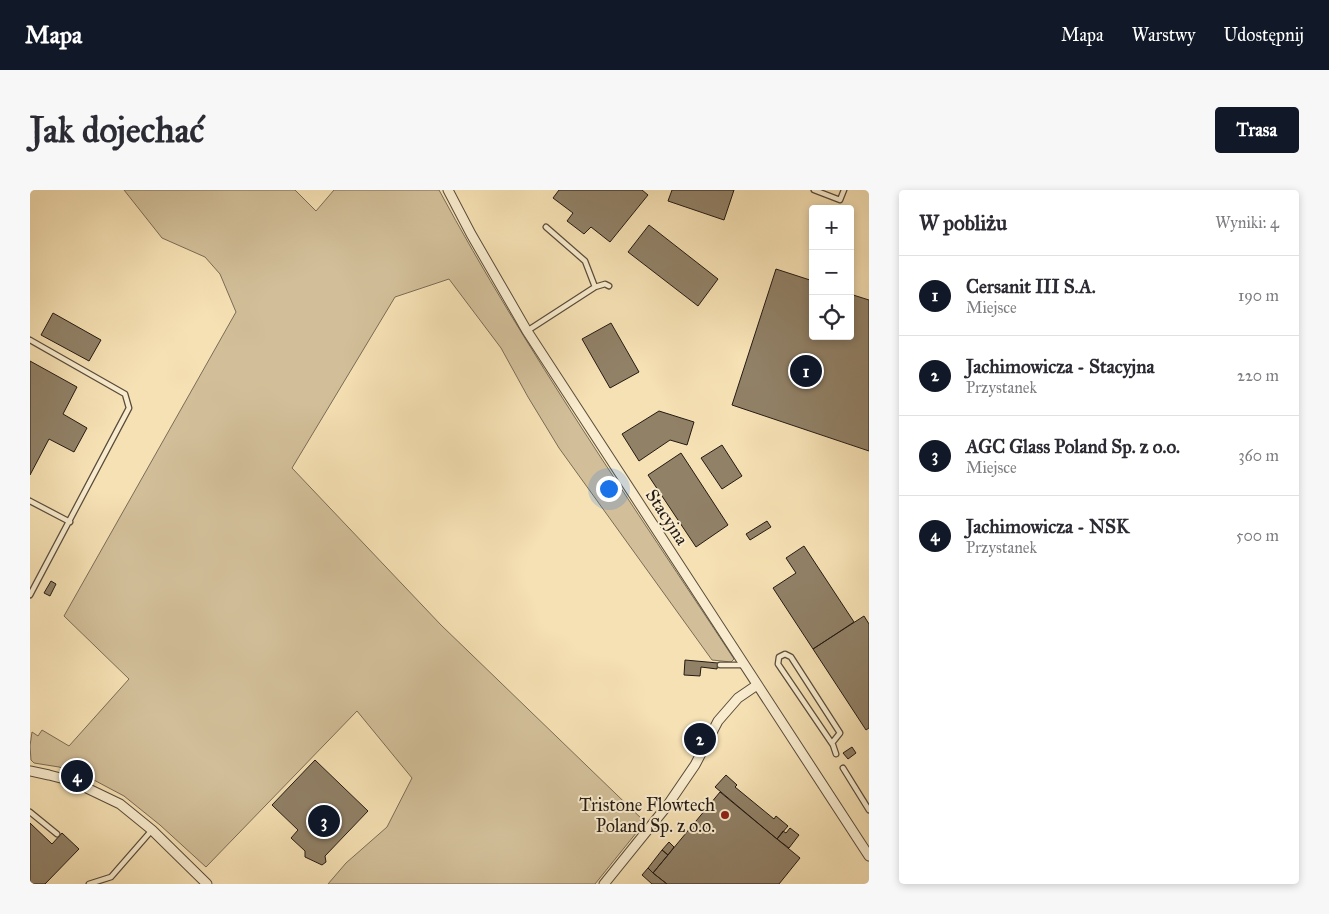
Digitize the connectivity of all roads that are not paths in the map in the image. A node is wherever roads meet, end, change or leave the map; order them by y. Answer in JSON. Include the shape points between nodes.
{"nodes":[{"id":1,"x":448,"y":190,"type":"edge"},
{"id":2,"x":814,"y":190,"type":"edge"},
{"id":3,"x":844,"y":190,"type":"edge"},
{"id":4,"x":546,"y":227,"type":"dead end"},
{"id":5,"x":610,"y":286,"type":"dead end"},
{"id":6,"x":595,"y":287,"type":"junction"},
{"id":7,"x":527,"y":331,"type":"junction"},
{"id":8,"x":30,"y":340,"type":"edge"},
{"id":9,"x":30,"y":500,"type":"edge"},
{"id":10,"x":70,"y":522,"type":"junction"},
{"id":11,"x":30,"y":595,"type":"edge"},
{"id":12,"x":744,"y":665,"type":"junction"},
{"id":13,"x":720,"y":666,"type":"dead end"},
{"id":14,"x":757,"y":685,"type":"junction"},
{"id":15,"x":832,"y":743,"type":"junction"},
{"id":16,"x":836,"y":754,"type":"dead end"},
{"id":17,"x":843,"y":768,"type":"dead end"},
{"id":18,"x":30,"y":771,"type":"edge"},
{"id":19,"x":869,"y":810,"type":"edge"},
{"id":20,"x":30,"y":812,"type":"edge"},
{"id":21,"x":152,"y":830,"type":"junction"},
{"id":22,"x":57,"y":834,"type":"dead end"},
{"id":23,"x":869,"y":856,"type":"edge"},
{"id":24,"x":90,"y":884,"type":"edge"},
{"id":25,"x":207,"y":884,"type":"edge"},
{"id":26,"x":604,"y":884,"type":"edge"}],
"edges":[{"from":1,"to":7,"type":"street","name":"Stacyjna"},
{"from":2,"to":3,"type":"lane","via":[[840,200]]},
{"from":4,"to":6,"type":"lane","via":[[585,261]]},
{"from":5,"to":6,"type":"lane"},
{"from":6,"to":7,"type":"lane"},
{"from":7,"to":12,"type":"street","name":"Stacyjna"},
{"from":8,"to":10,"type":"lane","via":[[125,394],[128,399],[129,408]]},
{"from":9,"to":10,"type":"lane"},
{"from":10,"to":11,"type":"lane"},
{"from":12,"to":13,"type":"lane"},
{"from":12,"to":14,"type":"street","name":"Stacyjna"},
{"from":14,"to":23,"type":"street","name":"Stacyjna"},
{"from":14,"to":26,"type":"street","via":[[738,698],[718,721],[667,806]]},
{"from":15,"to":15,"type":"lane","via":[[778,664],[780,656],[791,657],[840,733]]},
{"from":15,"to":16,"type":"lane"},
{"from":17,"to":19,"type":"lane"},
{"from":18,"to":21,"type":"street","via":[[84,786],[120,804]]},
{"from":20,"to":22,"type":"lane"},
{"from":21,"to":24,"type":"lane","via":[[111,876]]},
{"from":21,"to":25,"type":"street"}]}
